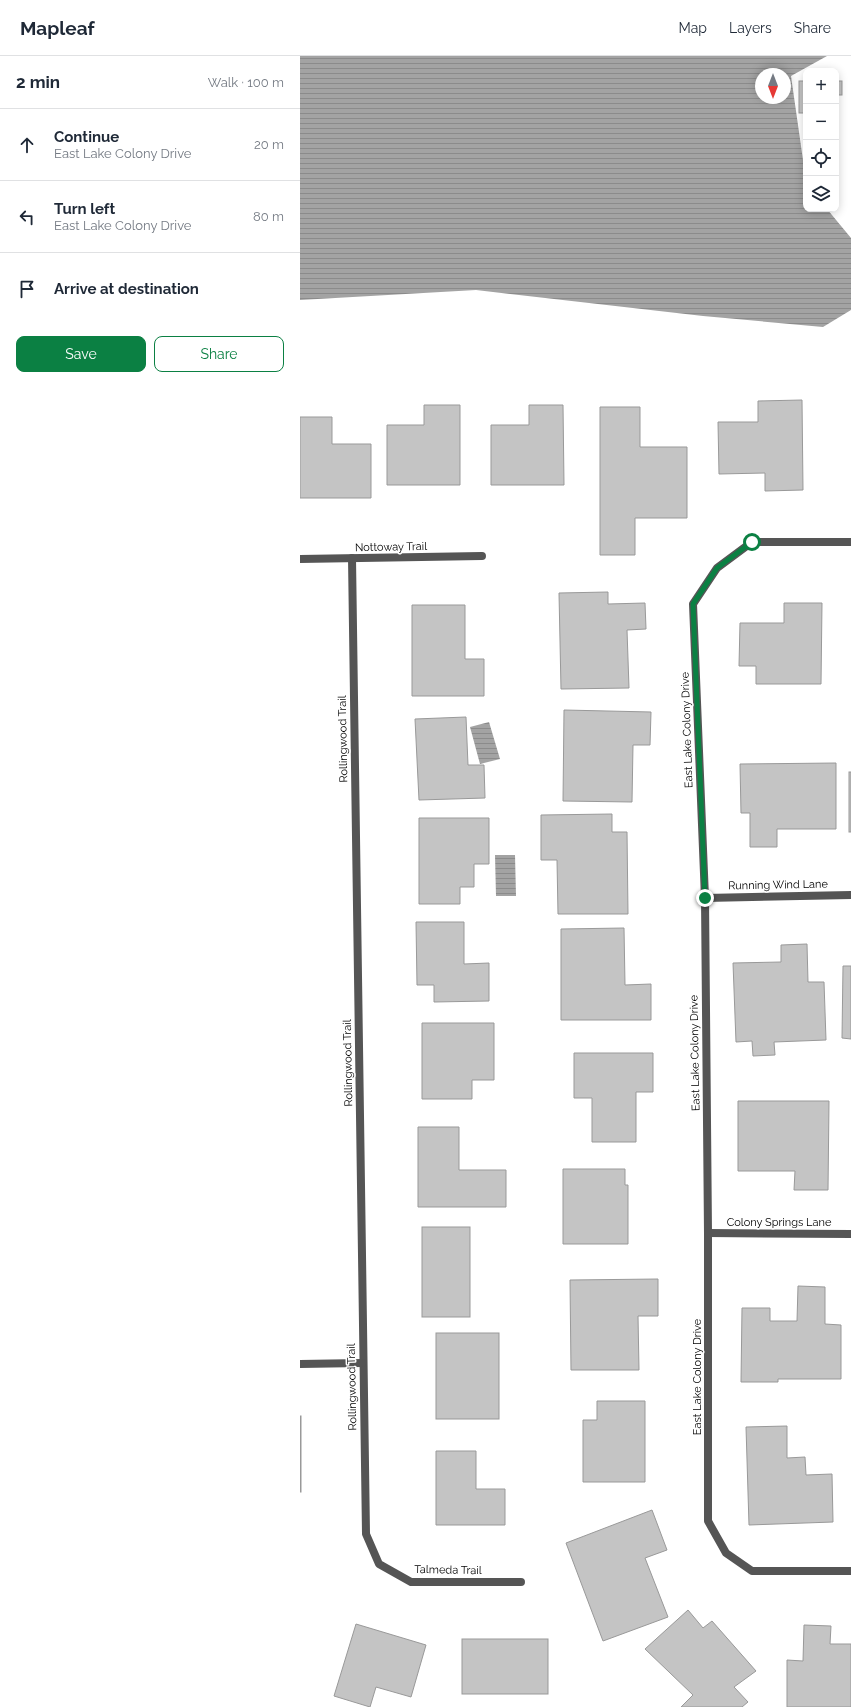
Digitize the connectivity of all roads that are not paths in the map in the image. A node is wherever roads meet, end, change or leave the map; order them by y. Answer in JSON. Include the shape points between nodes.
{"nodes":[{"id":1,"x":851,"y":542,"type":"edge"},
{"id":2,"x":482,"y":556,"type":"dead end"},
{"id":3,"x":352,"y":558,"type":"junction"},
{"id":4,"x":300,"y":559,"type":"edge"},
{"id":5,"x":851,"y":895,"type":"edge"},
{"id":6,"x":705,"y":898,"type":"junction"},
{"id":7,"x":708,"y":1233,"type":"junction"},
{"id":8,"x":851,"y":1234,"type":"edge"},
{"id":9,"x":362,"y":1363,"type":"junction"},
{"id":10,"x":300,"y":1364,"type":"edge"},
{"id":11,"x":379,"y":1564,"type":"joint"},
{"id":12,"x":851,"y":1571,"type":"edge"},
{"id":13,"x":521,"y":1582,"type":"dead end"}],
"edges":[{"from":1,"to":6,"type":"street","name":"East Lake Colony Drive","via":[[752,542],[717,568],[693,604]]},
{"from":2,"to":3,"type":"street","name":"Nottoway Trail"},
{"from":3,"to":4,"type":"street","name":"Nottoway Trail"},
{"from":3,"to":9,"type":"street","name":"Rollingwood Trail"},
{"from":5,"to":6,"type":"street","name":"Running Wind Lane"},
{"from":6,"to":7,"type":"street","name":"East Lake Colony Drive"},
{"from":7,"to":8,"type":"street","name":"Colony Springs Lane"},
{"from":7,"to":12,"type":"street","name":"East Lake Colony Drive","via":[[708,1521],[726,1553],[752,1571]]},
{"from":9,"to":10,"type":"street"},
{"from":9,"to":11,"type":"street","name":"Rollingwood Trail","via":[[366,1534]]},
{"from":11,"to":13,"type":"street","name":"Talmeda Trail","via":[[411,1582]]}]}
